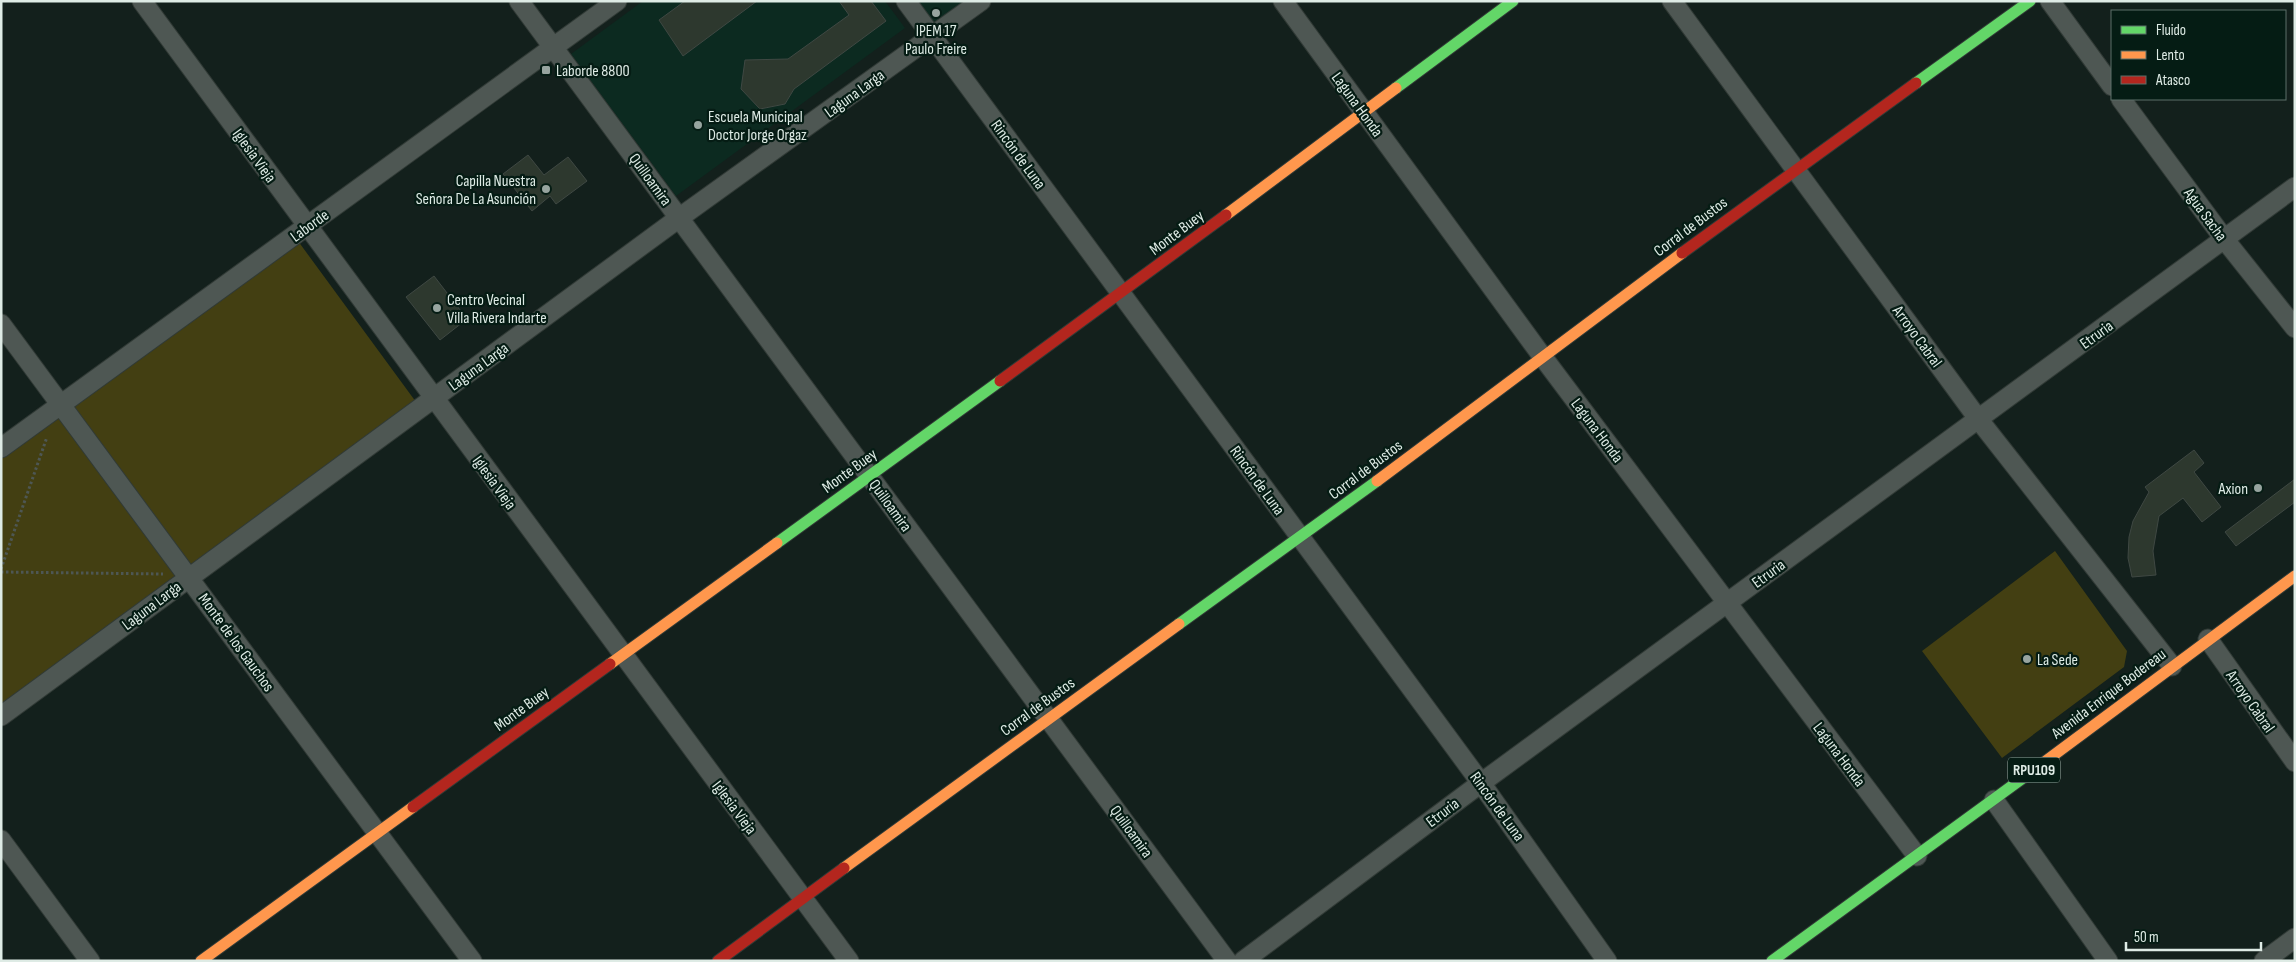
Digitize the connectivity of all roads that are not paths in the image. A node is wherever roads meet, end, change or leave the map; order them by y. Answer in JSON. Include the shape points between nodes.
{"nodes":[{"id":1,"x":142,"y":1,"type":"edge"},
{"id":2,"x":519,"y":1,"type":"edge"},
{"id":3,"x":617,"y":1,"type":"edge"},
{"id":4,"x":906,"y":1,"type":"edge"},
{"id":5,"x":981,"y":1,"type":"edge"},
{"id":6,"x":1282,"y":1,"type":"edge"},
{"id":7,"x":1512,"y":1,"type":"edge"},
{"id":8,"x":1672,"y":1,"type":"edge"},
{"id":9,"x":2030,"y":1,"type":"edge"},
{"id":10,"x":2050,"y":1,"type":"edge"},
{"id":11,"x":933,"y":37,"type":"junction"},
{"id":12,"x":553,"y":47,"type":"junction"},
{"id":13,"x":2111,"y":85,"type":"edge"},
{"id":14,"x":2122,"y":100,"type":"edge"},
{"id":15,"x":1364,"y":112,"type":"junction"},
{"id":16,"x":1795,"y":169,"type":"junction"},
{"id":17,"x":2295,"y":187,"type":"edge"},
{"id":18,"x":679,"y":218,"type":"junction"},
{"id":19,"x":307,"y":226,"type":"junction"},
{"id":20,"x":2225,"y":240,"type":"junction"},
{"id":21,"x":1121,"y":293,"type":"junction"},
{"id":22,"x":1,"y":324,"type":"edge"},
{"id":23,"x":2295,"y":328,"type":"edge"},
{"id":24,"x":1542,"y":356,"type":"junction"},
{"id":25,"x":433,"y":398,"type":"junction"},
{"id":26,"x":60,"y":405,"type":"junction"},
{"id":27,"x":1979,"y":420,"type":"junction"},
{"id":28,"x":1,"y":448,"type":"edge"},
{"id":29,"x":869,"y":475,"type":"junction"},
{"id":30,"x":1300,"y":538,"type":"junction"},
{"id":31,"x":189,"y":576,"type":"junction"},
{"id":32,"x":2295,"y":576,"type":"edge"},
{"id":33,"x":1727,"y":603,"type":"junction"},
{"id":34,"x":2208,"y":639,"type":"junction"},
{"id":35,"x":622,"y":655,"type":"junction"},
{"id":36,"x":2172,"y":666,"type":"junction"},
{"id":37,"x":1,"y":716,"type":"edge"},
{"id":38,"x":1048,"y":718,"type":"junction"},
{"id":39,"x":2295,"y":762,"type":"edge"},
{"id":40,"x":1482,"y":783,"type":"junction"},
{"id":41,"x":1994,"y":800,"type":"junction"},
{"id":42,"x":378,"y":833,"type":"junction"},
{"id":43,"x":1,"y":840,"type":"edge"},
{"id":44,"x":1917,"y":856,"type":"junction"},
{"id":45,"x":803,"y":898,"type":"junction"},
{"id":46,"x":2295,"y":938,"type":"edge"},
{"id":47,"x":1783,"y":958,"type":"edge"},
{"id":48,"x":90,"y":961,"type":"edge"},
{"id":49,"x":201,"y":961,"type":"edge"},
{"id":50,"x":472,"y":961,"type":"edge"},
{"id":51,"x":718,"y":961,"type":"edge"},
{"id":52,"x":848,"y":961,"type":"edge"},
{"id":53,"x":1228,"y":961,"type":"edge"},
{"id":54,"x":1243,"y":961,"type":"edge"},
{"id":55,"x":1608,"y":961,"type":"edge"},
{"id":56,"x":2108,"y":961,"type":"edge"},
{"id":57,"x":2264,"y":961,"type":"edge"}],
"edges":[{"from":1,"to":19,"type":"street","name":"Iglesia Vieja"},
{"from":2,"to":12,"type":"street","name":"Quilloamira"},
{"from":3,"to":12,"type":"street","name":"Laborde"},
{"from":4,"to":11,"type":"street","name":"Rincón de Luna"},
{"from":5,"to":11,"type":"street","name":"Laguna Larga"},
{"from":6,"to":15,"type":"street","name":"Laguna Honda"},
{"from":7,"to":15,"type":"street","name":"Monte Buey"},
{"from":8,"to":16,"type":"street","name":"Arroyo Cabral"},
{"from":9,"to":16,"type":"street","name":"Corral de Bustos"},
{"from":10,"to":13,"type":"street"},
{"from":11,"to":18,"type":"street","name":"Laguna Larga"},
{"from":11,"to":21,"type":"street","name":"Rincón de Luna"},
{"from":12,"to":18,"type":"street","name":"Quilloamira"},
{"from":12,"to":19,"type":"street","name":"Laborde"},
{"from":14,"to":20,"type":"street","name":"Agua Sacha"},
{"from":15,"to":21,"type":"street","name":"Monte Buey"},
{"from":15,"to":24,"type":"street","name":"Laguna Honda"},
{"from":16,"to":24,"type":"street","name":"Corral de Bustos"},
{"from":16,"to":27,"type":"street","name":"Arroyo Cabral"},
{"from":17,"to":20,"type":"street","name":"Etruria"},
{"from":18,"to":25,"type":"street","name":"Laguna Larga"},
{"from":18,"to":29,"type":"street","name":"Quilloamira"},
{"from":19,"to":25,"type":"street","name":"Iglesia Vieja"},
{"from":19,"to":26,"type":"street","name":"Laborde"},
{"from":20,"to":23,"type":"street","name":"Agua Sacha"},
{"from":20,"to":27,"type":"street","name":"Etruria"},
{"from":21,"to":29,"type":"street","name":"Monte Buey"},
{"from":21,"to":30,"type":"street","name":"Rincón de Luna"},
{"from":22,"to":26,"type":"street","name":"Monte de los Gauchos"},
{"from":24,"to":30,"type":"street","name":"Corral de Bustos"},
{"from":24,"to":33,"type":"street","name":"Laguna Honda"},
{"from":25,"to":31,"type":"street","name":"Laguna Larga"},
{"from":25,"to":35,"type":"street","name":"Iglesia Vieja"},
{"from":26,"to":28,"type":"street","name":"Laborde"},
{"from":26,"to":31,"type":"street","name":"Monte de los Gauchos"},
{"from":27,"to":33,"type":"street","name":"Etruria"},
{"from":27,"to":36,"type":"street","name":"Arroyo Cabral"},
{"from":29,"to":35,"type":"street","name":"Monte Buey"},
{"from":29,"to":38,"type":"street","name":"Quilloamira"},
{"from":30,"to":38,"type":"street","name":"Corral de Bustos"},
{"from":30,"to":40,"type":"street","name":"Rincón de Luna"},
{"from":31,"to":37,"type":"street","name":"Laguna Larga"},
{"from":31,"to":42,"type":"street","name":"Monte de los Gauchos"},
{"from":32,"to":34,"type":"street","name":"Avenida Enrique Bodereau","number":"RPU109"},
{"from":33,"to":40,"type":"street","name":"Etruria"},
{"from":33,"to":44,"type":"street","name":"Laguna Honda"},
{"from":34,"to":36,"type":"street","name":"Avenida Enrique Bodereau","number":"RPU109"},
{"from":34,"to":39,"type":"street","name":"Arroyo Cabral"},
{"from":35,"to":42,"type":"street","name":"Monte Buey"},
{"from":35,"to":45,"type":"street","name":"Iglesia Vieja"},
{"from":36,"to":41,"type":"street","name":"Avenida Enrique Bodereau","number":"RPU109"},
{"from":38,"to":45,"type":"street","name":"Corral de Bustos"},
{"from":38,"to":53,"type":"street","name":"Quilloamira"},
{"from":40,"to":54,"type":"street","name":"Etruria"},
{"from":40,"to":55,"type":"street","name":"Rincón de Luna"},
{"from":41,"to":44,"type":"street","name":"Avenida Enrique Bodereau","number":"RPU109"},
{"from":41,"to":56,"type":"street"},
{"from":42,"to":49,"type":"street","name":"Monte Buey"},
{"from":42,"to":50,"type":"street","name":"Monte de los Gauchos"},
{"from":43,"to":48,"type":"street"},
{"from":44,"to":47,"type":"street","name":"Avenida Enrique Bodereau","number":"RPU109"},
{"from":45,"to":51,"type":"street","name":"Corral de Bustos"},
{"from":45,"to":52,"type":"street","name":"Iglesia Vieja"},
{"from":46,"to":57,"type":"street"}]}
